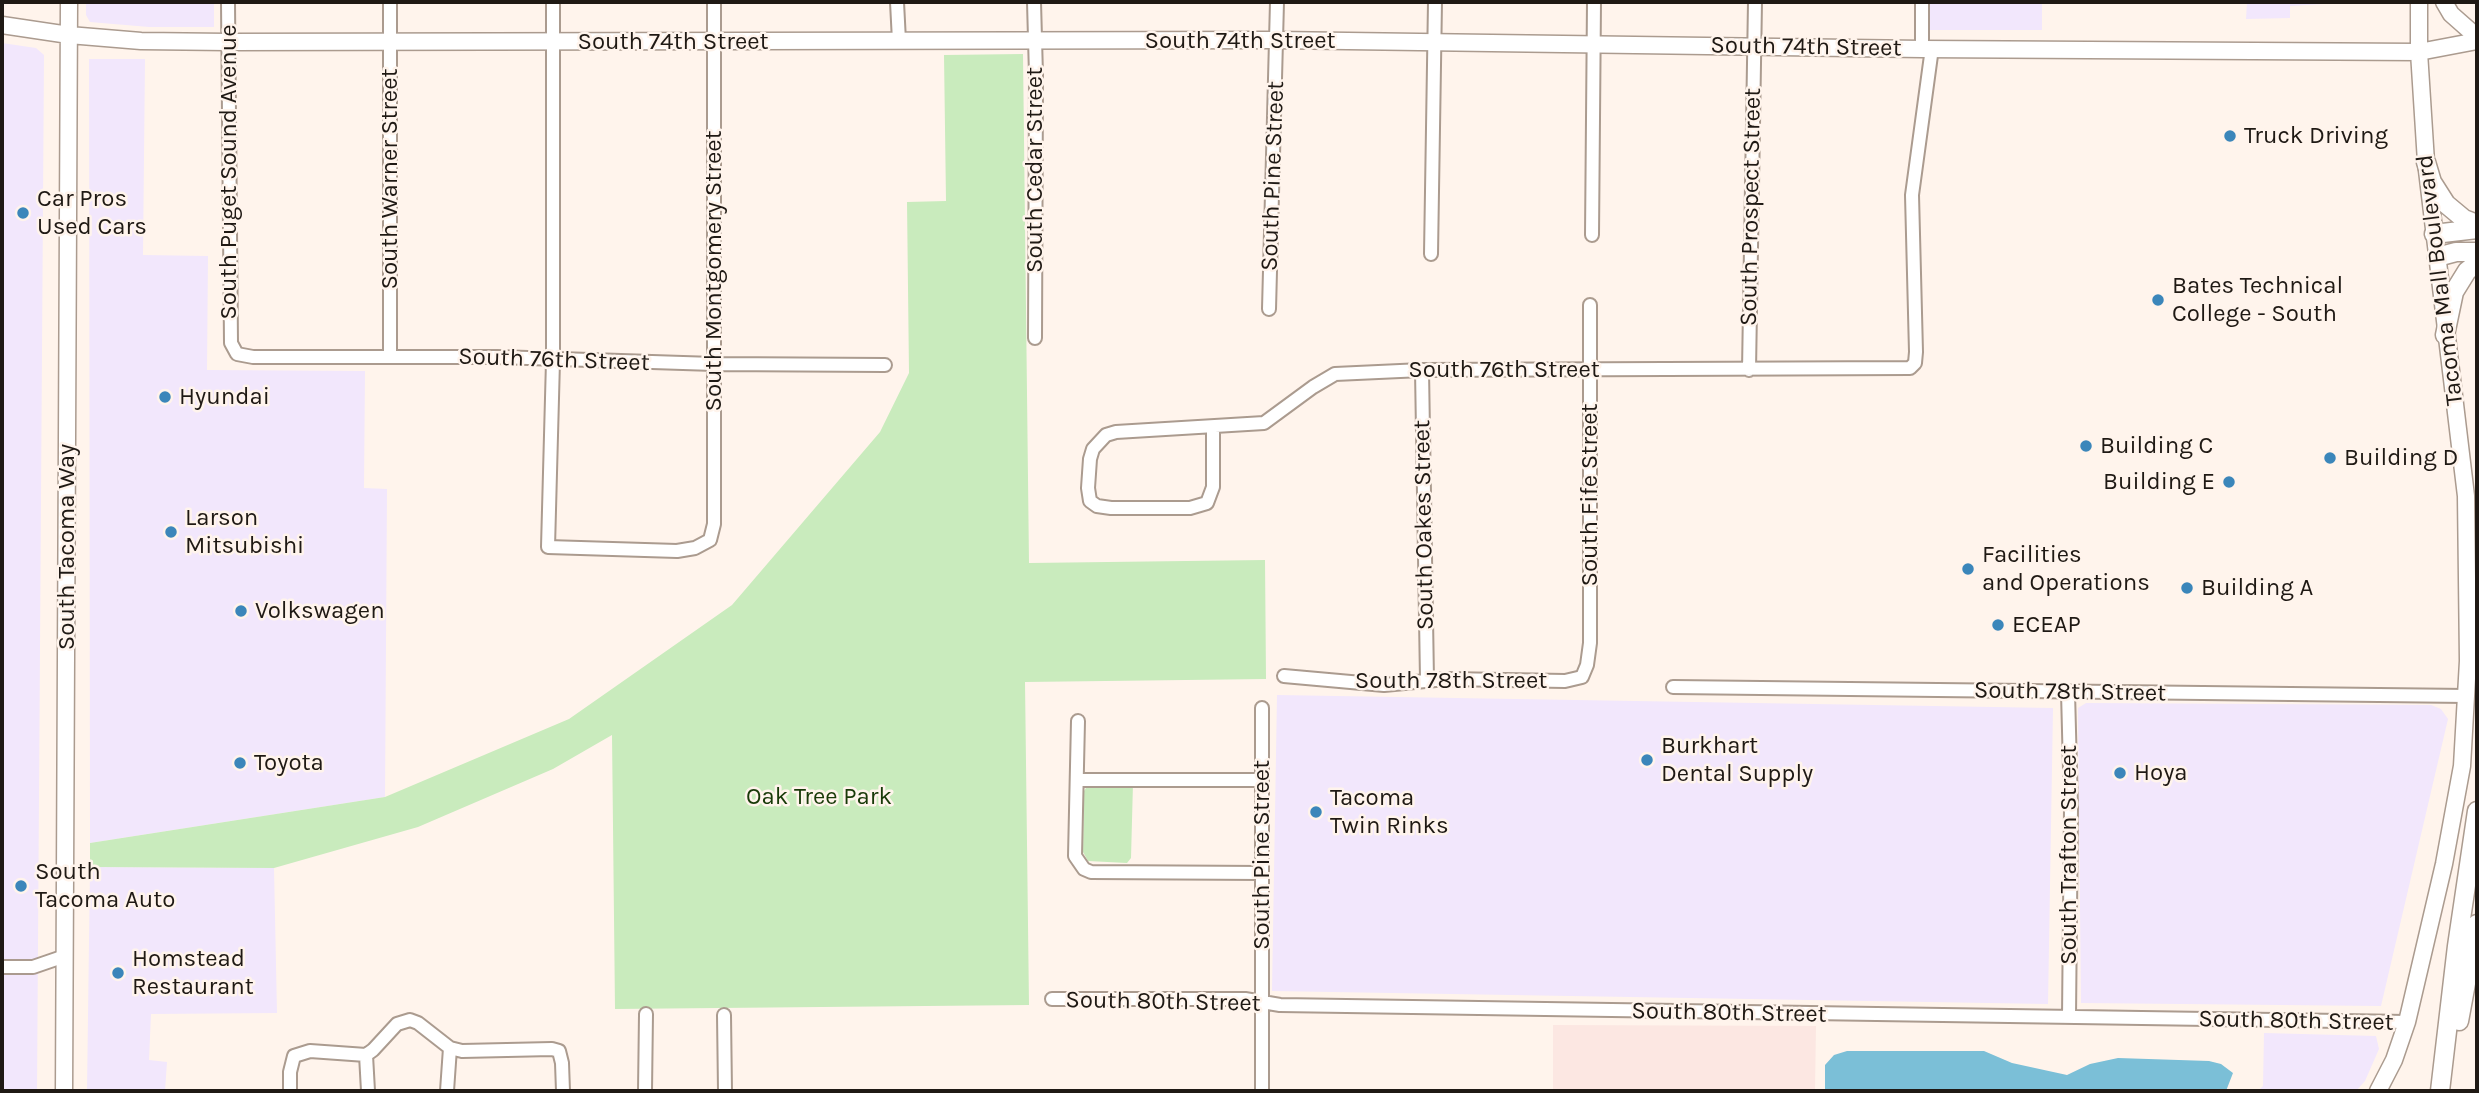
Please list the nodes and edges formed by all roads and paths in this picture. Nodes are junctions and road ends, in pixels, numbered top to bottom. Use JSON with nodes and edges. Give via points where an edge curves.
{"nodes":[{"id":1,"x":69,"y":2,"type":"edge"},
{"id":2,"x":228,"y":2,"type":"edge"},
{"id":3,"x":390,"y":2,"type":"edge"},
{"id":4,"x":553,"y":2,"type":"edge"},
{"id":5,"x":714,"y":2,"type":"edge"},
{"id":6,"x":897,"y":2,"type":"edge"},
{"id":7,"x":1034,"y":2,"type":"edge"},
{"id":8,"x":1277,"y":2,"type":"edge"},
{"id":9,"x":1436,"y":2,"type":"edge"},
{"id":10,"x":1594,"y":2,"type":"edge"},
{"id":11,"x":1755,"y":2,"type":"edge"},
{"id":12,"x":1922,"y":2,"type":"edge"},
{"id":13,"x":2418,"y":2,"type":"edge"},
{"id":14,"x":2444,"y":2,"type":"edge"},
{"id":15,"x":2,"y":25,"type":"edge"},
{"id":16,"x":69,"y":36,"type":"junction"},
{"id":17,"x":2477,"y":39,"type":"edge"},
{"id":18,"x":1035,"y":40,"type":"junction"},
{"id":19,"x":1276,"y":40,"type":"junction"},
{"id":20,"x":899,"y":41,"type":"junction"},
{"id":21,"x":228,"y":42,"type":"junction"},
{"id":22,"x":390,"y":42,"type":"junction"},
{"id":23,"x":553,"y":42,"type":"junction"},
{"id":24,"x":714,"y":42,"type":"junction"},
{"id":25,"x":1435,"y":43,"type":"junction"},
{"id":26,"x":1593,"y":45,"type":"junction"},
{"id":27,"x":1754,"y":46,"type":"junction"},
{"id":28,"x":1927,"y":48,"type":"junction"},
{"id":29,"x":2419,"y":52,"type":"junction"},
{"id":30,"x":2426,"y":162,"type":"junction"},
{"id":31,"x":2477,"y":226,"type":"edge"},
{"id":32,"x":2434,"y":234,"type":"junction"},
{"id":33,"x":1592,"y":236,"type":"dead end"},
{"id":34,"x":2477,"y":252,"type":"edge"},
{"id":35,"x":1431,"y":254,"type":"dead end"},
{"id":36,"x":2437,"y":257,"type":"junction"},
{"id":37,"x":2477,"y":263,"type":"edge"},
{"id":38,"x":1590,"y":304,"type":"dead end"},
{"id":39,"x":1269,"y":309,"type":"dead end"},
{"id":40,"x":2445,"y":335,"type":"junction"},
{"id":41,"x":1035,"y":338,"type":"dead end"},
{"id":42,"x":230,"y":343,"type":"joint"},
{"id":43,"x":390,"y":357,"type":"junction"},
{"id":44,"x":554,"y":361,"type":"junction"},
{"id":45,"x":714,"y":365,"type":"junction"},
{"id":46,"x":885,"y":365,"type":"dead end"},
{"id":47,"x":1590,"y":369,"type":"junction"},
{"id":48,"x":1422,"y":370,"type":"junction"},
{"id":49,"x":1749,"y":370,"type":"junction"},
{"id":50,"x":1213,"y":427,"type":"junction"},
{"id":51,"x":1590,"y":643,"type":"joint"},
{"id":52,"x":1284,"y":676,"type":"dead end"},
{"id":53,"x":1427,"y":680,"type":"junction"},
{"id":54,"x":1672,"y":687,"type":"dead end"},
{"id":55,"x":2068,"y":692,"type":"junction"},
{"id":56,"x":2467,"y":696,"type":"junction"},
{"id":57,"x":1262,"y":708,"type":"dead end"},
{"id":58,"x":1079,"y":721,"type":"dead end"},
{"id":59,"x":1262,"y":779,"type":"junction"},
{"id":60,"x":1078,"y":780,"type":"junction"},
{"id":61,"x":2477,"y":811,"type":"edge"},
{"id":62,"x":1262,"y":873,"type":"junction"},
{"id":63,"x":2477,"y":925,"type":"edge"},
{"id":64,"x":65,"y":956,"type":"junction"},
{"id":65,"x":2,"y":967,"type":"edge"},
{"id":66,"x":1052,"y":999,"type":"dead end"},
{"id":67,"x":1261,"y":1002,"type":"junction"},
{"id":68,"x":646,"y":1014,"type":"dead end"},
{"id":69,"x":724,"y":1016,"type":"dead end"},
{"id":70,"x":2069,"y":1017,"type":"junction"},
{"id":71,"x":2407,"y":1023,"type":"junction"},
{"id":72,"x":450,"y":1048,"type":"junction"},
{"id":73,"x":366,"y":1055,"type":"junction"},
{"id":74,"x":64,"y":1091,"type":"edge"},
{"id":75,"x":290,"y":1091,"type":"edge"},
{"id":76,"x":368,"y":1091,"type":"edge"},
{"id":77,"x":447,"y":1091,"type":"edge"},
{"id":78,"x":564,"y":1091,"type":"edge"},
{"id":79,"x":645,"y":1091,"type":"edge"},
{"id":80,"x":725,"y":1091,"type":"edge"},
{"id":81,"x":1262,"y":1091,"type":"edge"},
{"id":82,"x":2378,"y":1091,"type":"edge"},
{"id":83,"x":2440,"y":1091,"type":"edge"},
{"id":84,"x":2446,"y":1091,"type":"edge"}],
"edges":[{"from":1,"to":16,"type":"main road","name":"South Tacoma Way"},
{"from":2,"to":21,"type":"street","name":"South Puget Sound Avenue"},
{"from":3,"to":22,"type":"street","name":"South Warner Street"},
{"from":4,"to":23,"type":"street"},
{"from":5,"to":24,"type":"street","name":"South Montgomery Street"},
{"from":6,"to":20,"type":"street"},
{"from":7,"to":18,"type":"street","name":"South Cedar Street"},
{"from":8,"to":19,"type":"street","name":"South Pine Street"},
{"from":9,"to":25,"type":"street"},
{"from":10,"to":26,"type":"street"},
{"from":11,"to":27,"type":"street","name":"South Prospect Street"},
{"from":12,"to":28,"type":"street"},
{"from":13,"to":29,"type":"main road","name":"Tacoma Mall Boulevard"},
{"from":14,"to":17,"type":"main road"},
{"from":15,"to":16,"type":"main road","name":"South 74th Street"},
{"from":16,"to":21,"type":"main road","name":"South 74th Street"},
{"from":16,"to":64,"type":"main road","name":"South Tacoma Way"},
{"from":17,"to":29,"type":"main road","name":"South 74th Street"},
{"from":18,"to":19,"type":"main road","name":"South 74th Street"},
{"from":18,"to":20,"type":"main road","name":"South 74th Street"},
{"from":18,"to":41,"type":"street","name":"South Cedar Street"},
{"from":19,"to":25,"type":"main road","name":"South 74th Street"},
{"from":19,"to":39,"type":"street","name":"South Pine Street"},
{"from":20,"to":24,"type":"main road","name":"South 74th Street"},
{"from":21,"to":22,"type":"main road","name":"South 74th Street"},
{"from":21,"to":42,"type":"street","name":"South Puget Sound Avenue"},
{"from":22,"to":23,"type":"main road","name":"South 74th Street"},
{"from":22,"to":43,"type":"street","name":"South Warner Street"},
{"from":23,"to":24,"type":"main road","name":"South 74th Street"},
{"from":23,"to":44,"type":"street"},
{"from":24,"to":45,"type":"street","name":"South Montgomery Street"},
{"from":25,"to":26,"type":"main road","name":"South 74th Street"},
{"from":25,"to":35,"type":"street"},
{"from":26,"to":27,"type":"main road","name":"South 74th Street"},
{"from":26,"to":33,"type":"street"},
{"from":27,"to":28,"type":"main road","name":"South 74th Street"},
{"from":27,"to":49,"type":"street","name":"South Prospect Street"},
{"from":28,"to":29,"type":"main road","name":"South 74th Street"},
{"from":28,"to":49,"type":"street","name":"South 76th Street","via":[[1912,195],[1915,363],[1904,370]]},
{"from":29,"to":30,"type":"main road","name":"Tacoma Mall Boulevard"},
{"from":30,"to":31,"type":"highway","via":[[2446,204]]},
{"from":30,"to":32,"type":"main road","name":"Tacoma Mall Boulevard"},
{"from":31,"to":32,"type":"highway"},
{"from":32,"to":36,"type":"main road","name":"Tacoma Mall Boulevard"},
{"from":34,"to":36,"type":"highway"},
{"from":36,"to":40,"type":"main road","name":"Tacoma Mall Boulevard"},
{"from":37,"to":40,"type":"highway","via":[[2454,292]]},
{"from":38,"to":47,"type":"street","name":"South Fife Street"},
{"from":40,"to":56,"type":"main road","name":"Tacoma Mall Boulevard","via":[[2466,496]]},
{"from":42,"to":43,"type":"street","name":"South 76th Street","via":[[237,354],[253,358]]},
{"from":43,"to":44,"type":"street","name":"South 76th Street"},
{"from":44,"to":45,"type":"street","name":"South 76th Street"},
{"from":44,"to":45,"type":"street","name":"South Montgomery Street","via":[[548,547],[677,551],[710,540],[714,524]]},
{"from":45,"to":46,"type":"street","name":"South 76th Street"},
{"from":47,"to":48,"type":"street","name":"South 76th Street"},
{"from":47,"to":49,"type":"street","name":"South 76th Street"},
{"from":47,"to":51,"type":"street","name":"South Fife Street"},
{"from":48,"to":50,"type":"street","name":"South 76th Street","via":[[1335,374],[1265,423]]},
{"from":48,"to":53,"type":"street","name":"South Oakes Street"},
{"from":50,"to":50,"type":"street","name":"South 76th Street","via":[[1106,435],[1090,459],[1089,497],[1093,504],[1190,509],[1207,503],[1213,487]]},
{"from":51,"to":53,"type":"street","name":"South 78th Street","via":[[1586,671],[1577,680]]},
{"from":52,"to":53,"type":"street","name":"South 78th Street","via":[[1384,685]]},
{"from":54,"to":55,"type":"street","name":"South 78th Street"},
{"from":55,"to":56,"type":"street","name":"South 78th Street"},
{"from":55,"to":70,"type":"street","name":"South Trafton Street"},
{"from":56,"to":71,"type":"main road","name":"Tacoma Mall Boulevard","via":[[2455,808]]},
{"from":57,"to":59,"type":"street","name":"South Pine Street"},
{"from":58,"to":60,"type":"street"},
{"from":59,"to":60,"type":"street"},
{"from":59,"to":62,"type":"street","name":"South Pine Street"},
{"from":60,"to":62,"type":"street","via":[[1075,856],[1079,865],[1091,872]]},
{"from":61,"to":83,"type":"highway"},
{"from":62,"to":67,"type":"street","name":"South Pine Street"},
{"from":63,"to":84,"type":"highway"},
{"from":64,"to":65,"type":"street","via":[[33,967]]},
{"from":64,"to":74,"type":"main road","name":"South Tacoma Way"},
{"from":66,"to":67,"type":"street","name":"South 80th Street"},
{"from":67,"to":70,"type":"street","name":"South 80th Street"},
{"from":67,"to":81,"type":"street","name":"South Pine Street"},
{"from":68,"to":79,"type":"street"},
{"from":69,"to":80,"type":"street"},
{"from":70,"to":71,"type":"street","name":"South 80th Street"},
{"from":71,"to":82,"type":"main road","name":"Tacoma Mall Boulevard"},
{"from":72,"to":73,"type":"street","via":[[410,1020],[397,1024]]},
{"from":72,"to":77,"type":"street"},
{"from":72,"to":78,"type":"street","via":[[559,1051]]},
{"from":73,"to":75,"type":"street","via":[[310,1051],[294,1056]]},
{"from":73,"to":76,"type":"street"}]}
